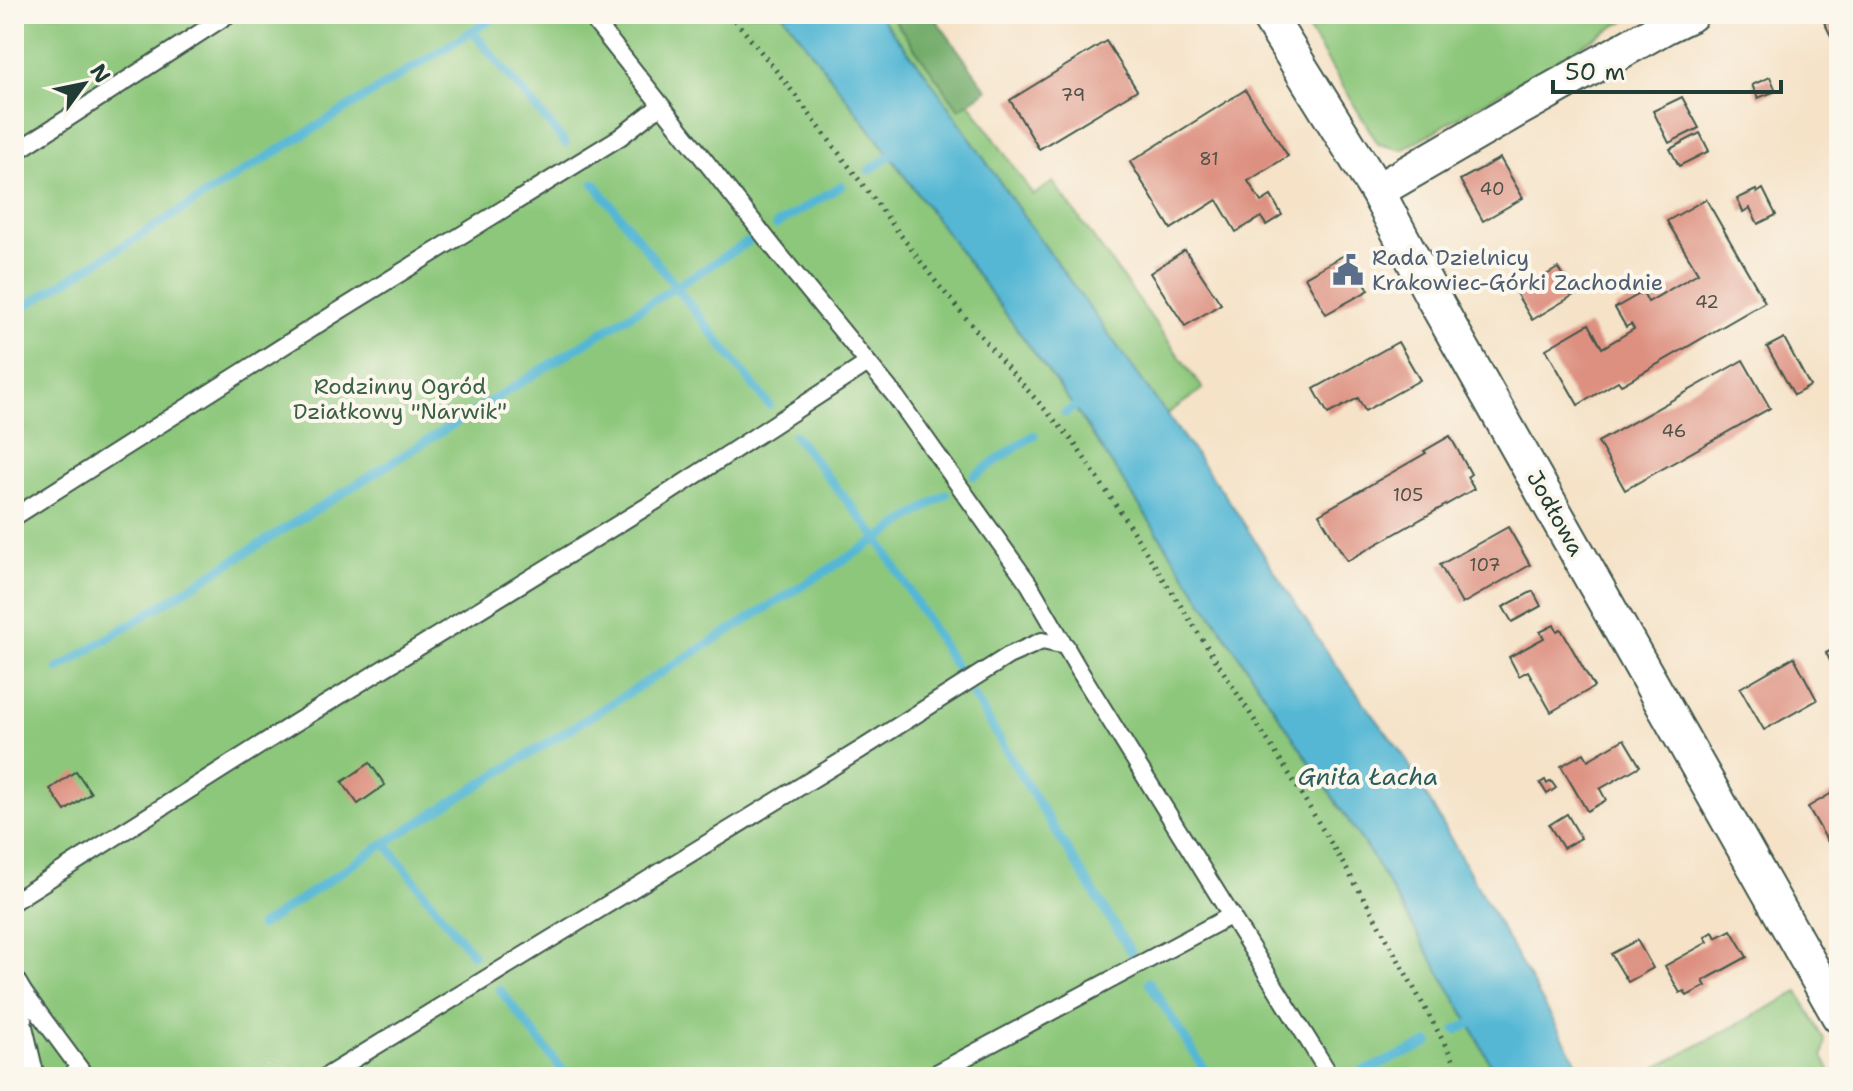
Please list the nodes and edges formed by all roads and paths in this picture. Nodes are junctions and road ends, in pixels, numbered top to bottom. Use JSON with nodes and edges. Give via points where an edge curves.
{"nodes":[{"id":1,"x":229,"y":14,"type":"edge"},
{"id":2,"x":589,"y":14,"type":"edge"},
{"id":3,"x":730,"y":14,"type":"edge"},
{"id":4,"x":1267,"y":14,"type":"edge"},
{"id":5,"x":1691,"y":14,"type":"edge"},
{"id":6,"x":660,"y":106,"type":"junction"},
{"id":7,"x":14,"y":153,"type":"edge"},
{"id":8,"x":1377,"y":191,"type":"junction"},
{"id":9,"x":868,"y":363,"type":"junction"},
{"id":10,"x":14,"y":517,"type":"edge"},
{"id":11,"x":1066,"y":646,"type":"junction"},
{"id":12,"x":14,"y":901,"type":"edge"},
{"id":13,"x":1232,"y":915,"type":"junction"},
{"id":14,"x":14,"y":976,"type":"edge"},
{"id":15,"x":24,"y":993,"type":"junction"},
{"id":16,"x":1839,"y":1016,"type":"edge"},
{"id":17,"x":14,"y":1066,"type":"edge"},
{"id":18,"x":23,"y":1077,"type":"edge"},
{"id":19,"x":36,"y":1077,"type":"edge"},
{"id":20,"x":86,"y":1077,"type":"edge"},
{"id":21,"x":325,"y":1077,"type":"edge"},
{"id":22,"x":929,"y":1077,"type":"edge"},
{"id":23,"x":1331,"y":1077,"type":"edge"},
{"id":24,"x":1463,"y":1077,"type":"edge"}],
"edges":[{"from":1,"to":7,"type":"lane"},
{"from":2,"to":6,"type":"lane"},
{"from":3,"to":24,"type":"path","via":[[936,282],[1072,440],[1293,780]]},
{"from":4,"to":8,"type":"street","name":"Jodłowa"},
{"from":5,"to":8,"type":"street"},
{"from":6,"to":9,"type":"lane"},
{"from":6,"to":10,"type":"lane","via":[[620,137]]},
{"from":8,"to":16,"type":"street","name":"Jodłowa"},
{"from":9,"to":11,"type":"lane","via":[[1029,584]]},
{"from":9,"to":12,"type":"lane"},
{"from":11,"to":13,"type":"lane"},
{"from":11,"to":21,"type":"lane","via":[[1042,641],[1008,656]]},
{"from":13,"to":22,"type":"lane"},
{"from":13,"to":23,"type":"lane"},
{"from":14,"to":15,"type":"lane"},
{"from":15,"to":19,"type":"lane","via":[[23,1022]]},
{"from":15,"to":20,"type":"lane"},
{"from":17,"to":18,"type":"lane"}]}
